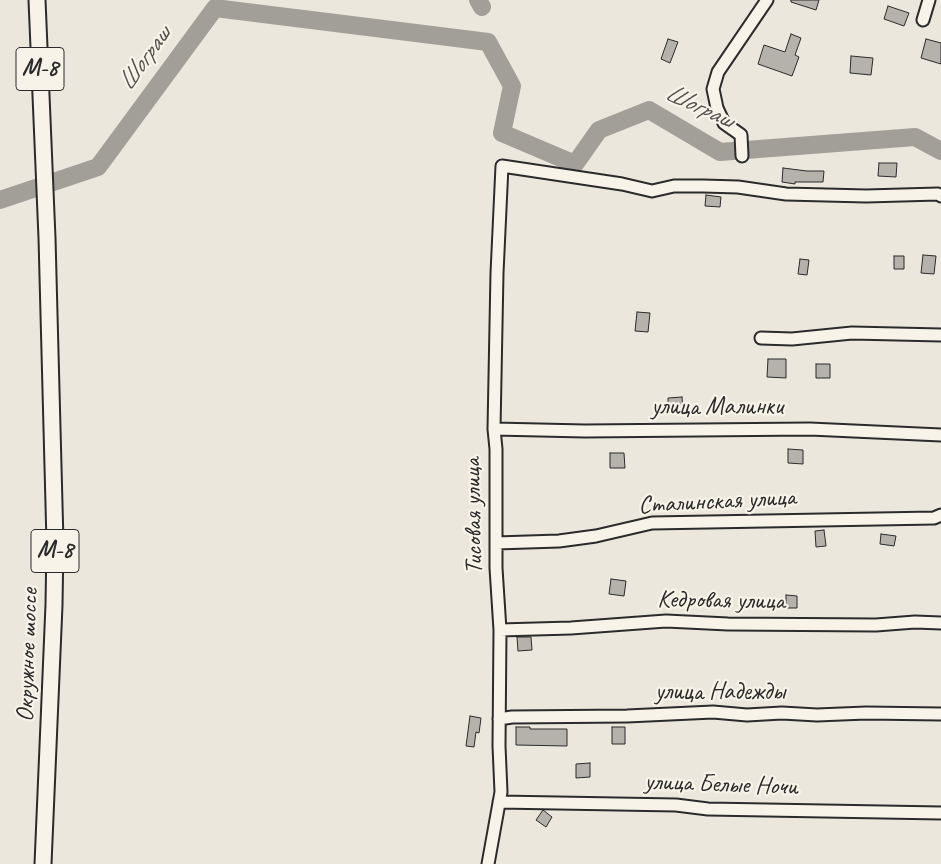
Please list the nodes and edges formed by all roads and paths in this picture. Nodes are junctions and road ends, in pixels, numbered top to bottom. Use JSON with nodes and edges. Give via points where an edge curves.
{"nodes":[{"id":1,"x":37,"y":0,"type":"edge"},
{"id":2,"x":767,"y":0,"type":"edge"},
{"id":3,"x":929,"y":0,"type":"edge"},
{"id":4,"x":924,"y":20,"type":"dead end"},
{"id":5,"x":742,"y":156,"type":"dead end"},
{"id":6,"x":941,"y":196,"type":"edge"},
{"id":7,"x":941,"y":335,"type":"edge"},
{"id":8,"x":761,"y":338,"type":"dead end"},
{"id":9,"x":494,"y":429,"type":"junction"},
{"id":10,"x":941,"y":435,"type":"edge"},
{"id":11,"x":941,"y":515,"type":"edge"},
{"id":12,"x":496,"y":543,"type":"junction"},
{"id":13,"x":941,"y":623,"type":"edge"},
{"id":14,"x":500,"y":630,"type":"junction"},
{"id":15,"x":941,"y":714,"type":"edge"},
{"id":16,"x":498,"y":719,"type":"junction"},
{"id":17,"x":499,"y":802,"type":"junction"},
{"id":18,"x":941,"y":812,"type":"edge"},
{"id":19,"x":43,"y":864,"type":"edge"},
{"id":20,"x":488,"y":864,"type":"edge"}],
"edges":[{"from":1,"to":19,"type":"main road","name":"Окружное шоссе","number":"М-8","via":[[55,551]]},
{"from":2,"to":5,"type":"street","via":[[718,72],[713,89],[716,108],[724,123],[741,135]]},
{"from":3,"to":4,"type":"street"},
{"from":6,"to":9,"type":"street","name":"Тисовая улица","via":[[786,194],[738,186],[674,186],[652,190],[502,166],[496,273]]},
{"from":7,"to":8,"type":"street","via":[[852,333],[792,339]]},
{"from":9,"to":10,"type":"street","name":"улица Малинки","via":[[810,429]]},
{"from":9,"to":12,"type":"street","name":"Тисовая улица"},
{"from":11,"to":12,"type":"street","name":"Сталинская улица","via":[[934,518],[652,523],[559,541]]},
{"from":12,"to":14,"type":"street","name":"Тисовая улица"},
{"from":13,"to":14,"type":"street","name":"Кедровая улица","via":[[728,624],[666,621]]},
{"from":14,"to":16,"type":"street","name":"Тисовая улица"},
{"from":15,"to":16,"type":"street","name":"улица Надежды","via":[[747,715],[713,712]]},
{"from":16,"to":17,"type":"street","name":"Тисовая улица"},
{"from":17,"to":18,"type":"street","name":"улица Белые Ночи"},
{"from":17,"to":20,"type":"street","name":"Тисовая улица"}]}
